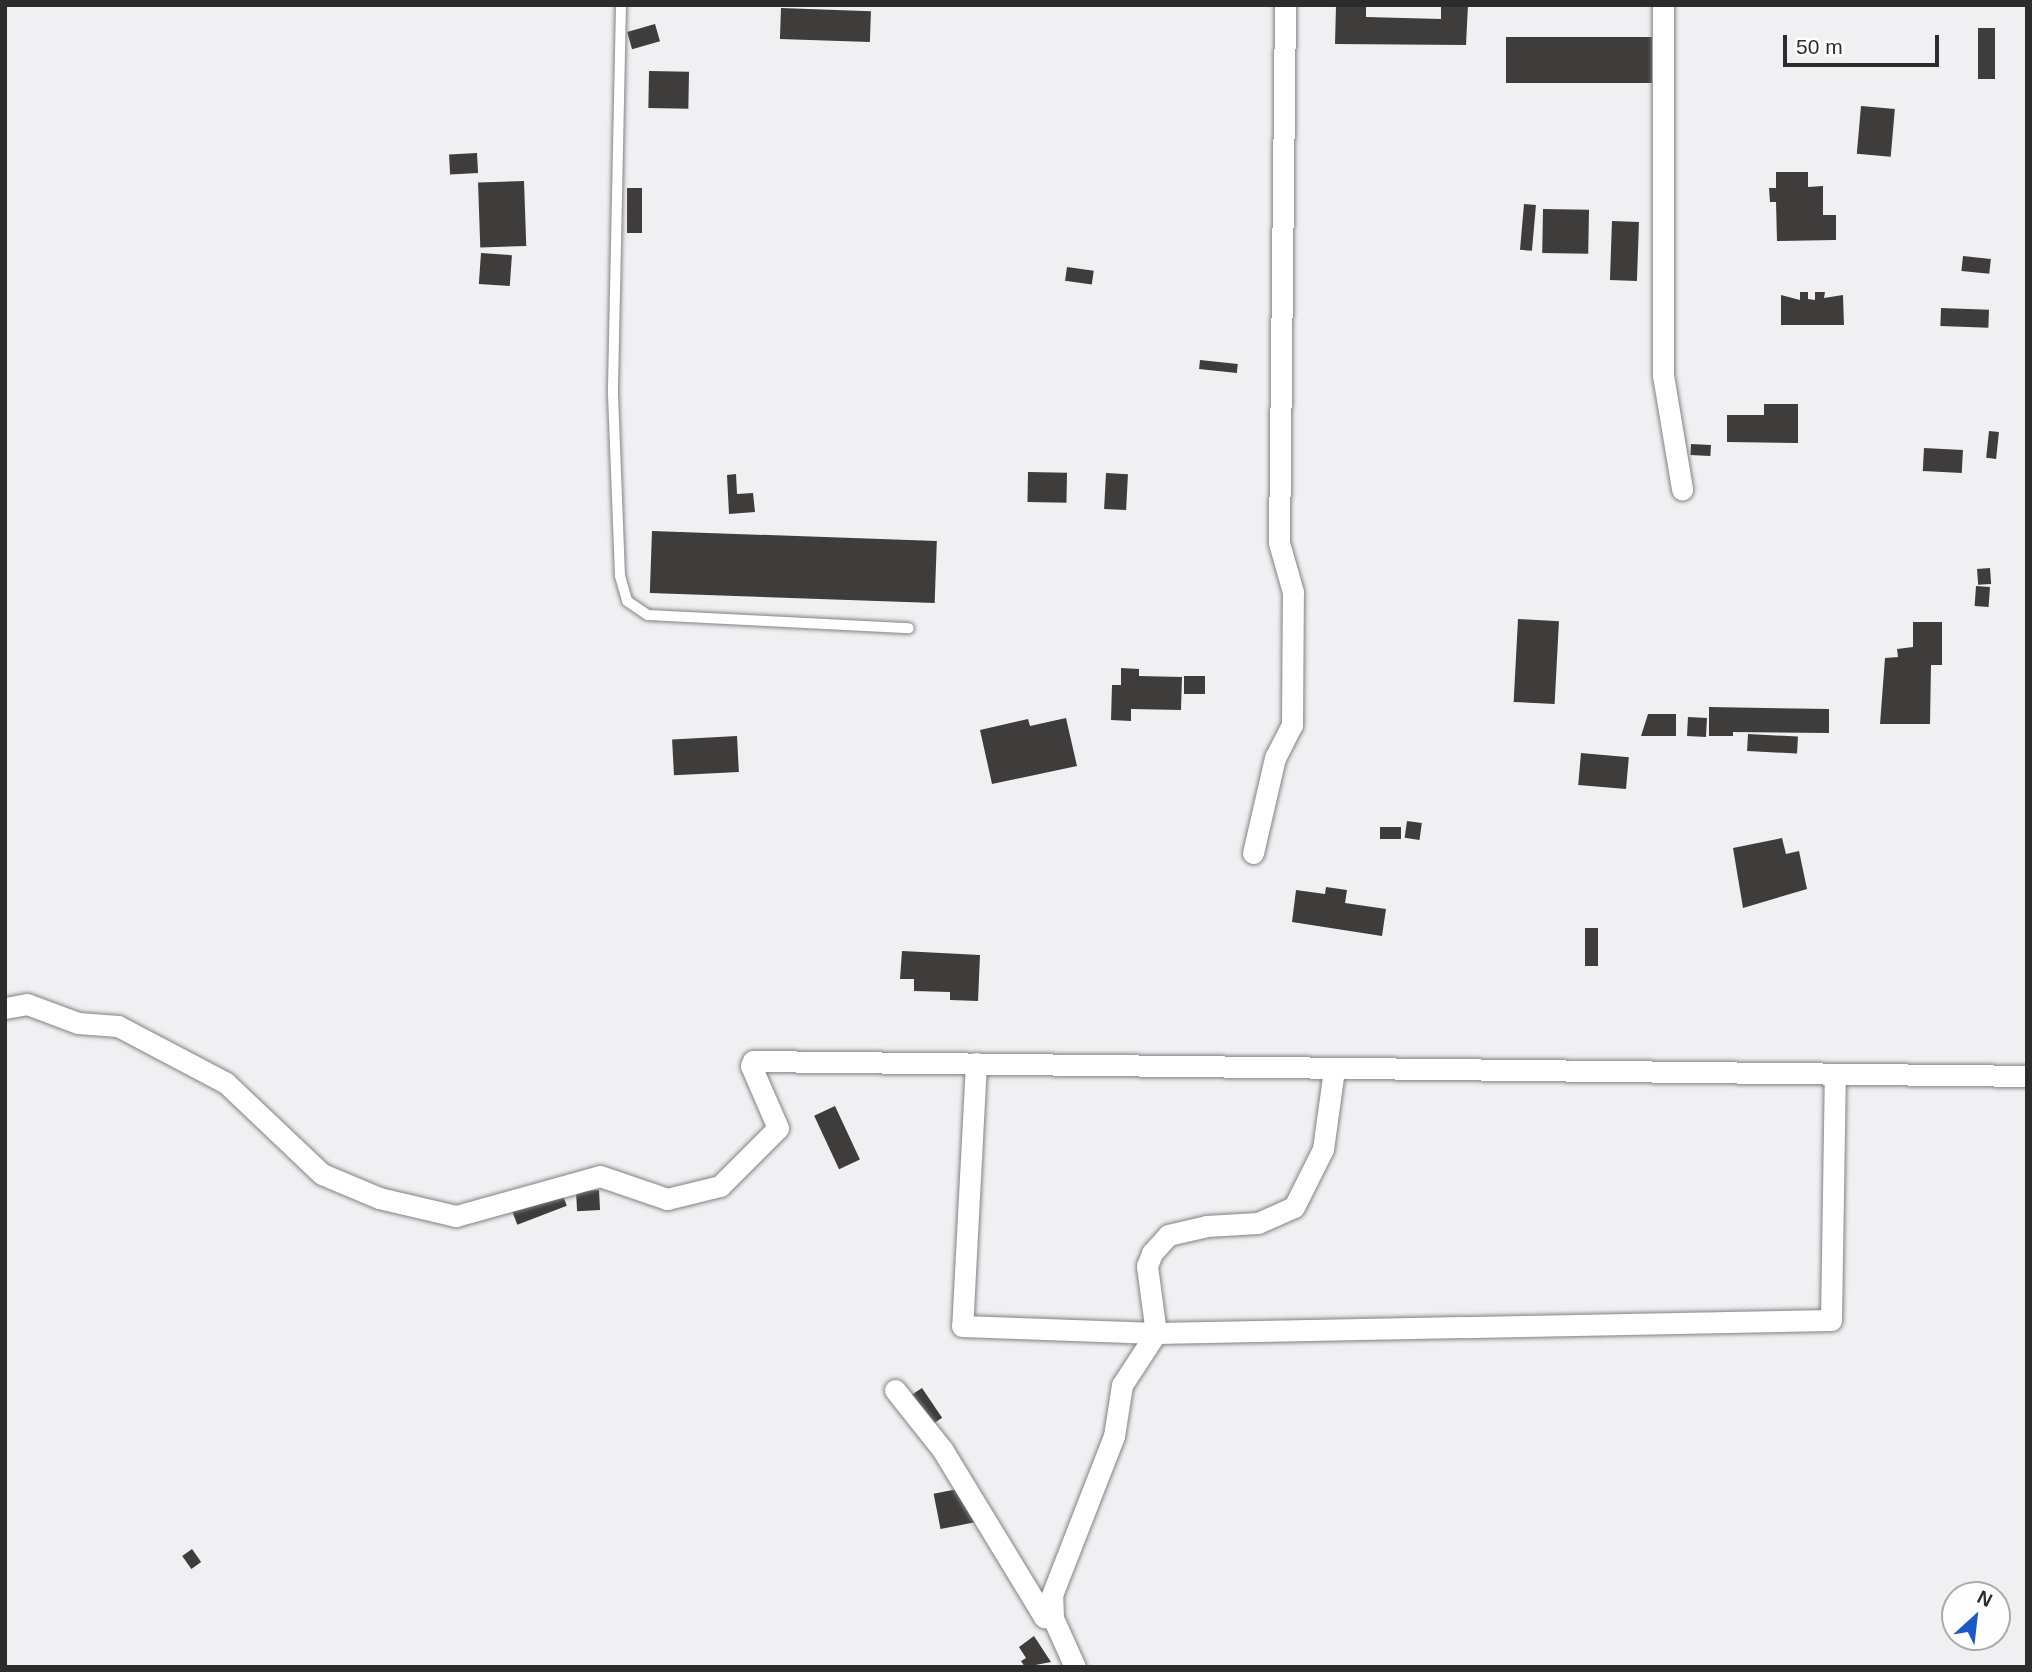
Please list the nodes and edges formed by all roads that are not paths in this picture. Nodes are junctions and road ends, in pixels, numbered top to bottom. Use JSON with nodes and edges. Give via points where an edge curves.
{"nodes":[{"id":1,"x":621,"y":5,"type":"edge"},
{"id":2,"x":1285,"y":5,"type":"edge"},
{"id":3,"x":1663,"y":5,"type":"edge"},
{"id":4,"x":1682,"y":489,"type":"dead end"},
{"id":5,"x":909,"y":628,"type":"dead end"},
{"id":6,"x":1253,"y":853,"type":"dead end"},
{"id":7,"x":5,"y":1008,"type":"edge"},
{"id":8,"x":976,"y":1063,"type":"junction"},
{"id":9,"x":1334,"y":1070,"type":"junction"},
{"id":10,"x":1835,"y":1076,"type":"junction"},
{"id":11,"x":2027,"y":1076,"type":"edge"},
{"id":12,"x":1156,"y":1333,"type":"junction"},
{"id":13,"x":895,"y":1390,"type":"dead end"},
{"id":14,"x":1053,"y":1618,"type":"junction"},
{"id":15,"x":1075,"y":1667,"type":"edge"}],
"edges":[{"from":1,"to":5,"type":"lane","via":[[613,394],[620,576],[627,601],[648,615]]},
{"from":2,"to":6,"type":"street","via":[[1279,543],[1293,592],[1292,725],[1275,758]]},
{"from":3,"to":4,"type":"street","via":[[1663,375]]},
{"from":7,"to":8,"type":"street","via":[[27,1004],[78,1023],[118,1026],[226,1083],[322,1174],[379,1198],[456,1216],[600,1177],[667,1199],[720,1186],[779,1128],[751,1066],[753,1061]]},
{"from":8,"to":9,"type":"street"},
{"from":8,"to":12,"type":"street","via":[[962,1326]]},
{"from":9,"to":10,"type":"street","via":[[1435,1066]]},
{"from":9,"to":12,"type":"street","via":[[1323,1149],[1294,1207],[1258,1223],[1206,1226],[1157,1242],[1147,1266]]},
{"from":10,"to":11,"type":"street"},
{"from":10,"to":12,"type":"street","via":[[1830,1320]]},
{"from":12,"to":14,"type":"street","via":[[1122,1385],[1114,1436],[1052,1595]]},
{"from":13,"to":14,"type":"street","via":[[942,1449],[1044,1617]]},
{"from":14,"to":15,"type":"street"}]}
